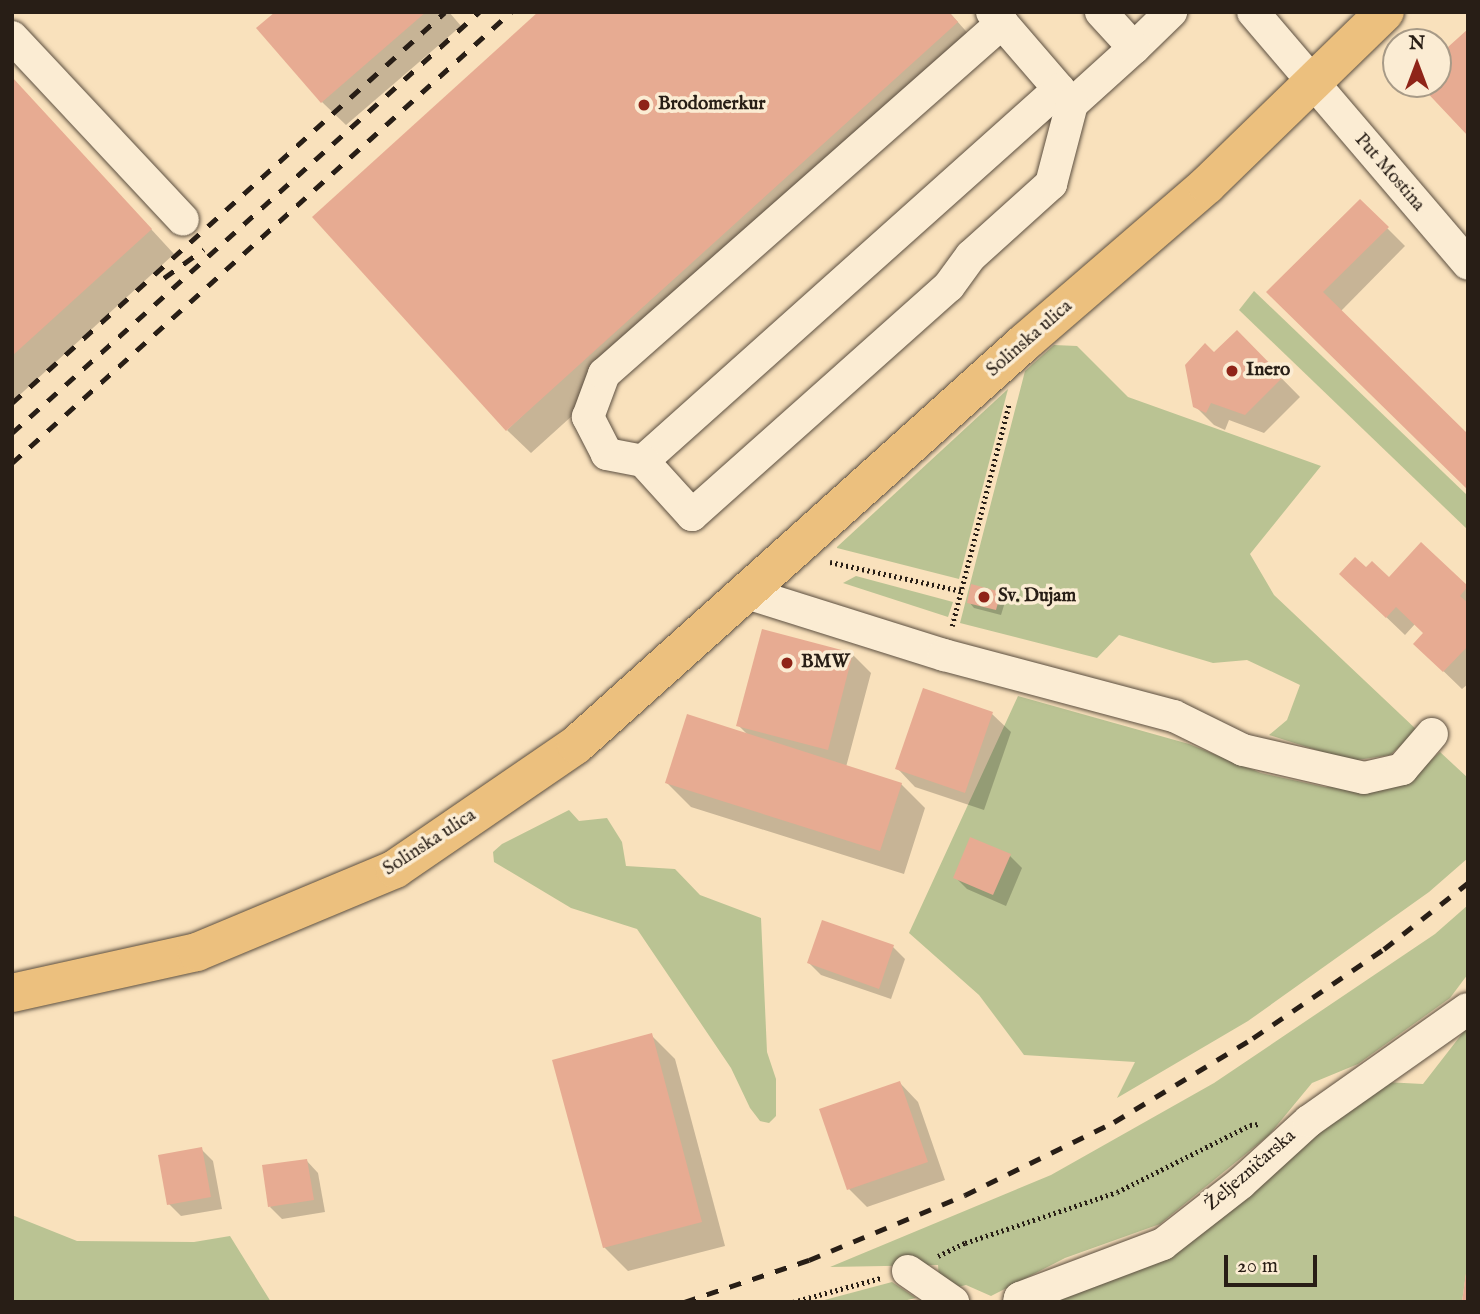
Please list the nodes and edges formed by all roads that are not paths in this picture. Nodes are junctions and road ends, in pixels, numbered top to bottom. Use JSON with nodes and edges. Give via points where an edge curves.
{"nodes":[{"id":1,"x":1101,"y":12,"type":"edge"},
{"id":2,"x":1171,"y":12,"type":"edge"},
{"id":3,"x":1253,"y":12,"type":"edge"},
{"id":4,"x":1385,"y":12,"type":"edge"},
{"id":5,"x":997,"y":18,"type":"edge"},
{"id":6,"x":12,"y":37,"type":"edge"},
{"id":7,"x":1134,"y":48,"type":"junction"},
{"id":8,"x":1311,"y":82,"type":"junction"},
{"id":9,"x":1066,"y":97,"type":"junction"},
{"id":10,"x":183,"y":220,"type":"dead end"},
{"id":11,"x":1468,"y":264,"type":"edge"},
{"id":12,"x":643,"y":461,"type":"junction"},
{"id":13,"x":747,"y":593,"type":"junction"},
{"id":14,"x":1432,"y":734,"type":"dead end"},
{"id":15,"x":12,"y":993,"type":"edge"},
{"id":16,"x":1468,"y":1009,"type":"edge"},
{"id":17,"x":908,"y":1271,"type":"road end"},
{"id":18,"x":953,"y":1302,"type":"edge"},
{"id":19,"x":1019,"y":1302,"type":"edge"}],
"edges":[{"from":1,"to":7,"type":"street"},
{"from":2,"to":7,"type":"street"},
{"from":3,"to":8,"type":"street"},
{"from":4,"to":8,"type":"main road","name":"Solinska ulica"},
{"from":5,"to":9,"type":"street"},
{"from":5,"to":12,"type":"street","via":[[604,374],[588,417],[607,454]]},
{"from":6,"to":10,"type":"street"},
{"from":7,"to":9,"type":"street"},
{"from":8,"to":11,"type":"street","name":"Put Mostina"},
{"from":8,"to":13,"type":"main road","name":"Solinska ulica","via":[[1207,185]]},
{"from":9,"to":12,"type":"street"},
{"from":9,"to":12,"type":"street","via":[[1051,184],[971,256],[949,286],[692,515]]},
{"from":13,"to":14,"type":"street","via":[[944,655],[1174,716],[1243,750],[1364,778],[1402,769]]},
{"from":13,"to":15,"type":"main road","name":"Solinska ulica","via":[[576,745],[395,869],[197,952]]},
{"from":16,"to":19,"type":"street","name":"Željezničarska","via":[[1309,1121],[1241,1183],[1163,1244]]},
{"from":17,"to":18,"type":"street"}]}
